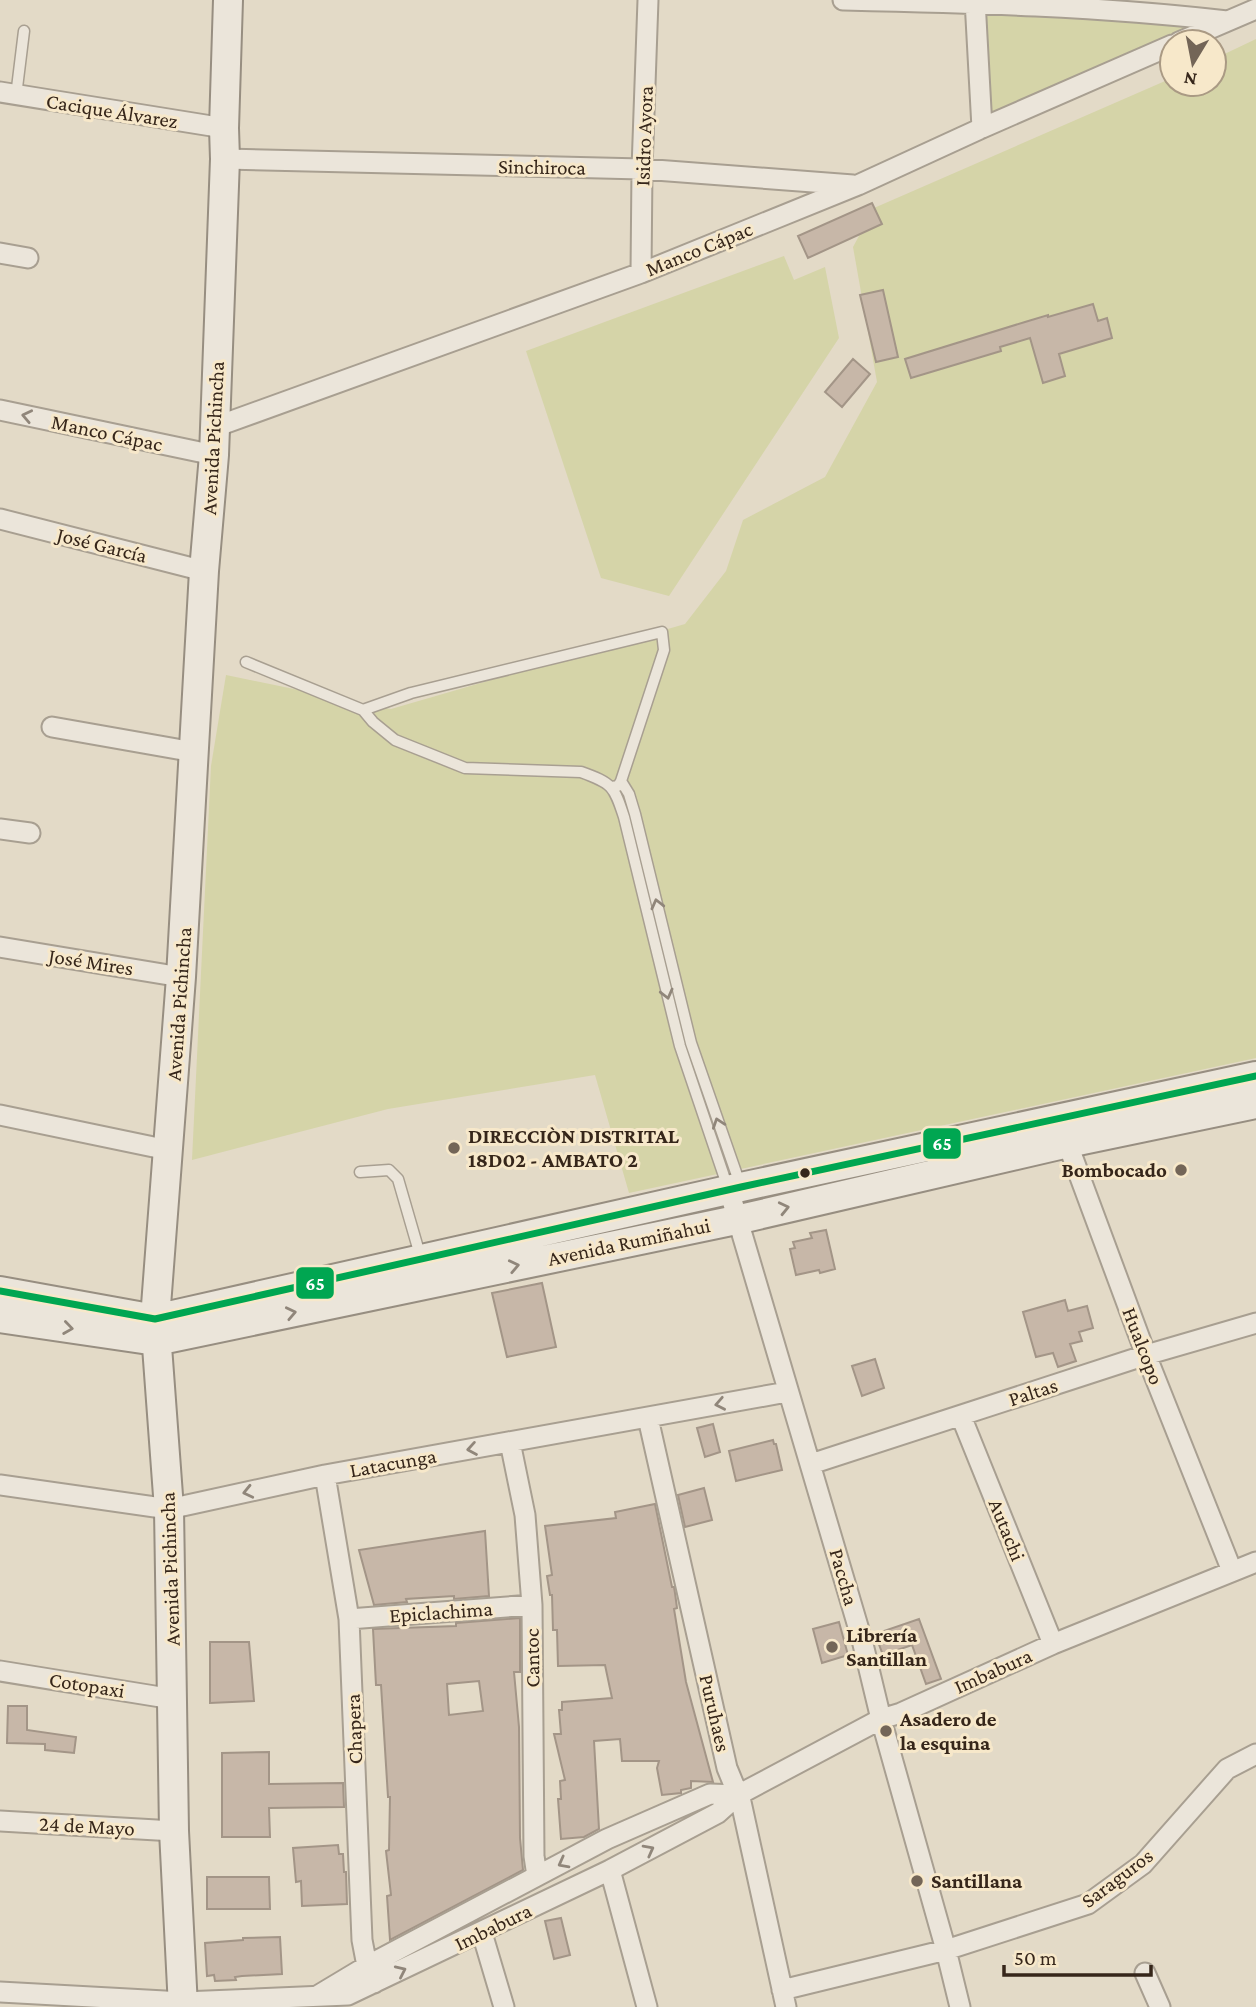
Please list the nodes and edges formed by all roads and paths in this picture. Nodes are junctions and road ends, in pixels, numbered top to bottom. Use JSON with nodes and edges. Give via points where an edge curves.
{"nodes":[{"id":1,"x":228,"y":0,"type":"edge"},
{"id":2,"x":649,"y":0,"type":"edge"},
{"id":3,"x":843,"y":0,"type":"edge"},
{"id":4,"x":975,"y":1,"type":"edge"},
{"id":5,"x":1256,"y":9,"type":"edge"},
{"id":6,"x":1227,"y":21,"type":"junction"},
{"id":7,"x":1211,"y":28,"type":"edge"},
{"id":8,"x":24,"y":31,"type":"dead end"},
{"id":9,"x":1158,"y":51,"type":"edge"},
{"id":10,"x":8,"y":94,"type":"edge"},
{"id":11,"x":224,"y":128,"type":"junction"},
{"id":12,"x":982,"y":128,"type":"junction"},
{"id":13,"x":225,"y":159,"type":"junction"},
{"id":14,"x":642,"y":169,"type":"junction"},
{"id":15,"x":858,"y":185,"type":"junction"},
{"id":16,"x":0,"y":253,"type":"edge"},
{"id":17,"x":28,"y":258,"type":"dead end"},
{"id":18,"x":641,"y":273,"type":"junction"},
{"id":19,"x":0,"y":410,"type":"edge"},
{"id":20,"x":215,"y":427,"type":"junction"},
{"id":21,"x":214,"y":455,"type":"junction"},
{"id":22,"x":0,"y":519,"type":"edge"},
{"id":23,"x":204,"y":571,"type":"junction"},
{"id":24,"x":246,"y":662,"type":"dead end"},
{"id":25,"x":363,"y":710,"type":"junction"},
{"id":26,"x":52,"y":727,"type":"dead end"},
{"id":27,"x":194,"y":752,"type":"junction"},
{"id":28,"x":617,"y":784,"type":"junction"},
{"id":29,"x":0,"y":829,"type":"edge"},
{"id":30,"x":30,"y":833,"type":"dead end"},
{"id":31,"x":0,"y":947,"type":"edge"},
{"id":32,"x":181,"y":977,"type":"junction"},
{"id":33,"x":1256,"y":1076,"type":"edge"},
{"id":34,"x":1256,"y":1104,"type":"edge"},
{"id":35,"x":0,"y":1115,"type":"edge"},
{"id":36,"x":1063,"y":1131,"type":"junction"},
{"id":37,"x":168,"y":1150,"type":"junction"},
{"id":38,"x":359,"y":1172,"type":"dead end"},
{"id":39,"x":735,"y":1189,"type":"junction"},
{"id":40,"x":736,"y":1220,"type":"junction"},
{"id":41,"x":421,"y":1259,"type":"junction"},
{"id":42,"x":0,"y":1291,"type":"edge"},
{"id":43,"x":0,"y":1318,"type":"edge"},
{"id":44,"x":1256,"y":1323,"type":"edge"},
{"id":45,"x":156,"y":1330,"type":"junction"},
{"id":46,"x":1146,"y":1355,"type":"junction"},
{"id":47,"x":787,"y":1392,"type":"junction"},
{"id":48,"x":961,"y":1416,"type":"junction"},
{"id":49,"x":648,"y":1418,"type":"junction"},
{"id":50,"x":510,"y":1442,"type":"junction"},
{"id":51,"x":811,"y":1464,"type":"junction"},
{"id":52,"x":325,"y":1475,"type":"junction"},
{"id":53,"x":0,"y":1485,"type":"edge"},
{"id":54,"x":169,"y":1509,"type":"junction"},
{"id":55,"x":1256,"y":1562,"type":"edge"},
{"id":56,"x":1232,"y":1571,"type":"junction"},
{"id":57,"x":532,"y":1605,"type":"junction"},
{"id":58,"x":349,"y":1619,"type":"junction"},
{"id":59,"x":1053,"y":1644,"type":"junction"},
{"id":60,"x":0,"y":1671,"type":"edge"},
{"id":61,"x":173,"y":1699,"type":"junction"},
{"id":62,"x":881,"y":1719,"type":"junction"},
{"id":63,"x":1256,"y":1754,"type":"edge"},
{"id":64,"x":738,"y":1795,"type":"junction"},
{"id":65,"x":0,"y":1821,"type":"edge"},
{"id":66,"x":174,"y":1831,"type":"junction"},
{"id":67,"x":610,"y":1870,"type":"junction"},
{"id":68,"x":537,"y":1876,"type":"junction"},
{"id":69,"x":482,"y":1933,"type":"junction"},
{"id":70,"x":946,"y":1950,"type":"junction"},
{"id":71,"x":1145,"y":1973,"type":"dead end"},
{"id":72,"x":371,"y":1975,"type":"junction"},
{"id":73,"x":0,"y":1992,"type":"edge"},
{"id":74,"x":784,"y":1998,"type":"edge"},
{"id":75,"x":183,"y":2005,"type":"edge"},
{"id":76,"x":503,"y":2007,"type":"edge"},
{"id":77,"x":647,"y":2007,"type":"edge"},
{"id":78,"x":960,"y":2007,"type":"edge"},
{"id":79,"x":1160,"y":2007,"type":"edge"}],
"edges":[{"from":1,"to":11,"type":"main road","name":"Avenida Pichincha"},
{"from":2,"to":14,"type":"street","name":"Isidro Ayora"},
{"from":3,"to":4,"type":"street"},
{"from":4,"to":6,"type":"street"},
{"from":4,"to":12,"type":"street"},
{"from":5,"to":6,"type":"street"},
{"from":6,"to":7,"type":"street"},
{"from":8,"to":10,"type":"lane"},
{"from":9,"to":12,"type":"street","name":"Manco Cápac"},
{"from":10,"to":11,"type":"street","name":"Cacique Álvarez"},
{"from":11,"to":13,"type":"main road","name":"Avenida Pichincha"},
{"from":12,"to":15,"type":"street","name":"Manco Cápac"},
{"from":13,"to":14,"type":"street","name":"Sinchiroca"},
{"from":13,"to":20,"type":"main road","name":"Avenida Pichincha"},
{"from":14,"to":15,"type":"street","name":"Sinchiroca"},
{"from":14,"to":18,"type":"street","name":"Isidro Ayora"},
{"from":15,"to":18,"type":"street","name":"Manco Cápac"},
{"from":16,"to":17,"type":"street"},
{"from":18,"to":20,"type":"street","name":"Manco Cápac"},
{"from":21,"to":19,"type":"street","name":"Manco Cápac","one_way":true},
{"from":20,"to":21,"type":"main road","name":"Avenida Pichincha"},
{"from":21,"to":23,"type":"main road","name":"Avenida Pichincha"},
{"from":22,"to":23,"type":"street","name":"José García"},
{"from":23,"to":27,"type":"main road","name":"Avenida Pichincha"},
{"from":24,"to":25,"type":"lane"},
{"from":25,"to":28,"type":"lane","via":[[395,740],[465,768],[581,772]]},
{"from":25,"to":28,"type":"lane","via":[[411,693],[662,632],[664,650]]},
{"from":26,"to":27,"type":"street"},
{"from":27,"to":32,"type":"main road","name":"Avenida Pichincha"},
{"from":28,"to":39,"type":"lane","via":[[680,1046]]},
{"from":29,"to":30,"type":"street"},
{"from":31,"to":32,"type":"street","name":"José Mires"},
{"from":32,"to":37,"type":"main road","name":"Avenida Pichincha"},
{"from":33,"to":36,"type":"main road","name":"Avenida Rumiñahui"},
{"from":34,"to":36,"type":"main road","name":"Avenida Rumiñahui"},
{"from":35,"to":37,"type":"street"},
{"from":36,"to":39,"type":"main road","name":"Avenida Rumiñahui"},
{"from":40,"to":36,"type":"main road","name":"Avenida Rumiñahui","one_way":true},
{"from":36,"to":46,"type":"street","name":"Hualcopo"},
{"from":37,"to":45,"type":"main road","name":"Avenida Pichincha"},
{"from":38,"to":41,"type":"lane","via":[[389,1170],[398,1179]]},
{"from":39,"to":40,"type":"street","name":"Paccha"},
{"from":39,"to":41,"type":"main road","name":"Avenida Rumiñahui"},
{"from":45,"to":40,"type":"main road","name":"Avenida Rumiñahui","one_way":true},
{"from":40,"to":47,"type":"street","name":"Paccha"},
{"from":41,"to":45,"type":"main road","name":"Avenida Rumiñahui"},
{"from":42,"to":45,"type":"main road","name":"Avenida Rumiñahui"},
{"from":43,"to":45,"type":"main road","name":"Avenida Rumiñahui","one_way":true},
{"from":44,"to":46,"type":"street","name":"Paltas"},
{"from":45,"to":54,"type":"main road","name":"Avenida Pichincha"},
{"from":46,"to":48,"type":"street","name":"Paltas"},
{"from":46,"to":56,"type":"street","name":"Hualcopo"},
{"from":47,"to":49,"type":"street","name":"Latacunga","one_way":true},
{"from":47,"to":51,"type":"street","name":"Paccha"},
{"from":48,"to":51,"type":"street","name":"Paltas"},
{"from":48,"to":59,"type":"street","name":"Autachi"},
{"from":49,"to":50,"type":"street","name":"Latacunga"},
{"from":49,"to":64,"type":"street","name":"Puruhaes","via":[[727,1768]]},
{"from":50,"to":52,"type":"street","name":"Latacunga","one_way":true},
{"from":50,"to":57,"type":"street","name":"Cantoc","via":[[525,1515]]},
{"from":51,"to":62,"type":"street","name":"Paccha"},
{"from":52,"to":54,"type":"street","name":"Latacunga","one_way":true},
{"from":52,"to":58,"type":"street","name":"Chapera"},
{"from":53,"to":54,"type":"street","name":"Latacunga"},
{"from":54,"to":61,"type":"main road","name":"Avenida Pichincha"},
{"from":55,"to":56,"type":"street","name":"Imbabura"},
{"from":56,"to":59,"type":"street","name":"Imbabura"},
{"from":57,"to":58,"type":"street","name":"Epiclachima"},
{"from":57,"to":68,"type":"street","name":"Cantoc"},
{"from":58,"to":72,"type":"street","name":"Chapera","via":[[362,1940]]},
{"from":59,"to":62,"type":"street","name":"Imbabura"},
{"from":60,"to":61,"type":"street","name":"Cotopaxi"},
{"from":61,"to":66,"type":"main road","name":"Avenida Pichincha"},
{"from":62,"to":64,"type":"street","name":"Imbabura"},
{"from":62,"to":70,"type":"street","name":"Paccha"},
{"from":63,"to":70,"type":"street","name":"Saraguros","via":[[1227,1769],[1143,1864],[1088,1904]]},
{"from":67,"to":64,"type":"street","name":"Imbabura","one_way":true,"via":[[718,1814]]},
{"from":64,"to":68,"type":"street","name":"Imbabura","one_way":true,"via":[[710,1794]]},
{"from":64,"to":74,"type":"street","name":"Puruhaes"},
{"from":65,"to":66,"type":"street","name":"24 de Mayo"},
{"from":66,"to":75,"type":"main road","name":"Avenida Pichincha"},
{"from":67,"to":69,"type":"street","name":"Imbabura"},
{"from":67,"to":77,"type":"street"},
{"from":68,"to":72,"type":"street","name":"Imbabura"},
{"from":72,"to":69,"type":"street","name":"Imbabura","one_way":true},
{"from":69,"to":76,"type":"street"},
{"from":70,"to":74,"type":"street","name":"Saraguros"},
{"from":70,"to":78,"type":"street","name":"Paccha"},
{"from":71,"to":79,"type":"street"},
{"from":72,"to":75,"type":"street","name":"Imbabura","via":[[348,1996]]},
{"from":73,"to":75,"type":"street","name":"Imbabura"}]}
